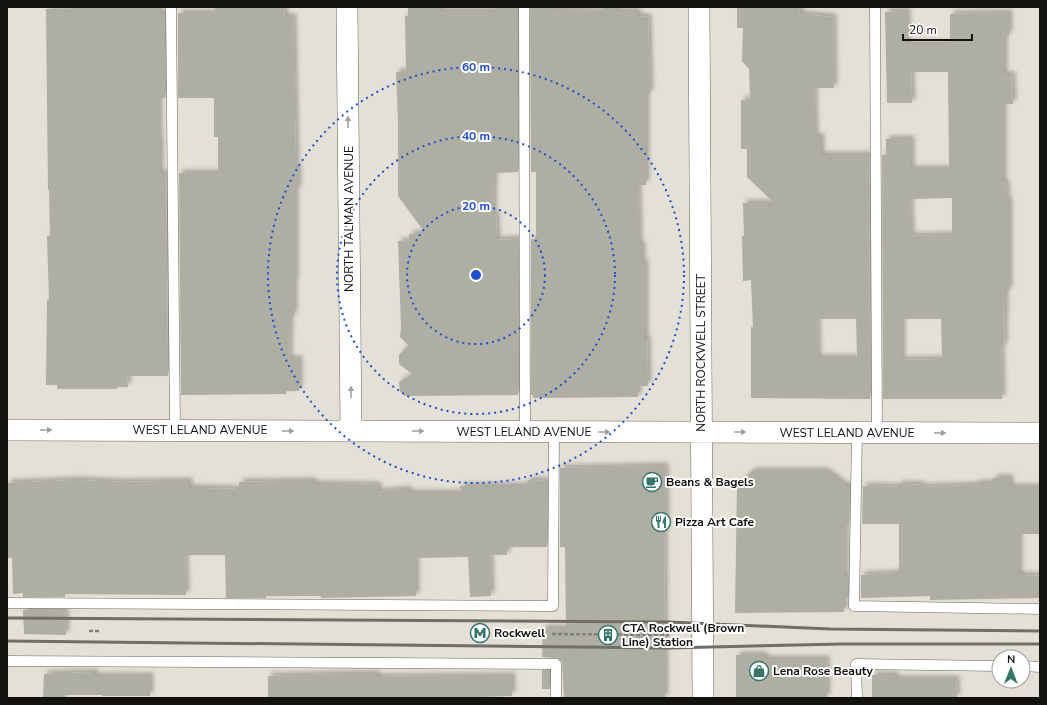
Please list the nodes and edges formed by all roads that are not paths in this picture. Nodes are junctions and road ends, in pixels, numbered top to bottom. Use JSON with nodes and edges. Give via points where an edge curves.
{"nodes":[{"id":1,"x":171,"y":7,"type":"edge"},
{"id":2,"x":347,"y":7,"type":"edge"},
{"id":3,"x":524,"y":7,"type":"edge"},
{"id":4,"x":699,"y":7,"type":"edge"},
{"id":5,"x":875,"y":7,"type":"edge"},
{"id":6,"x":7,"y":430,"type":"edge"},
{"id":7,"x":175,"y":430,"type":"junction"},
{"id":8,"x":351,"y":431,"type":"junction"},
{"id":9,"x":525,"y":432,"type":"junction"},
{"id":10,"x":554,"y":432,"type":"junction"},
{"id":11,"x":701,"y":432,"type":"junction"},
{"id":12,"x":867,"y":433,"type":"junction"},
{"id":13,"x":1040,"y":433,"type":"edge"},
{"id":14,"x":7,"y":603,"type":"edge"},
{"id":15,"x":1040,"y":608,"type":"edge"},
{"id":16,"x":7,"y":661,"type":"edge"},
{"id":17,"x":991,"y":666,"type":"edge"},
{"id":18,"x":556,"y":698,"type":"edge"},
{"id":19,"x":703,"y":698,"type":"edge"},
{"id":20,"x":857,"y":698,"type":"edge"}],
"edges":[{"from":1,"to":7,"type":"lane"},
{"from":8,"to":2,"type":"street","name":"NORTH TALMAN AVENUE","one_way":true},
{"from":3,"to":9,"type":"lane"},
{"from":4,"to":11,"type":"street","name":"NORTH ROCKWELL STREET"},
{"from":5,"to":12,"type":"lane"},
{"from":6,"to":7,"type":"street","name":"WEST LELAND AVENUE","one_way":true},
{"from":7,"to":8,"type":"street","name":"WEST LELAND AVENUE","one_way":true},
{"from":8,"to":9,"type":"street","name":"WEST LELAND AVENUE","one_way":true},
{"from":9,"to":10,"type":"street","name":"WEST LELAND AVENUE"},
{"from":10,"to":11,"type":"street","name":"WEST LELAND AVENUE","one_way":true},
{"from":10,"to":14,"type":"lane","via":[[553,606]]},
{"from":11,"to":12,"type":"street","name":"WEST LELAND AVENUE","one_way":true},
{"from":11,"to":19,"type":"street","name":"NORTH ROCKWELL STREET"},
{"from":12,"to":13,"type":"street","name":"WEST LELAND AVENUE","one_way":true},
{"from":12,"to":15,"type":"lane","via":[[854,606]]},
{"from":16,"to":18,"type":"lane","via":[[556,664]]},
{"from":17,"to":20,"type":"lane","via":[[856,664]]}]}
